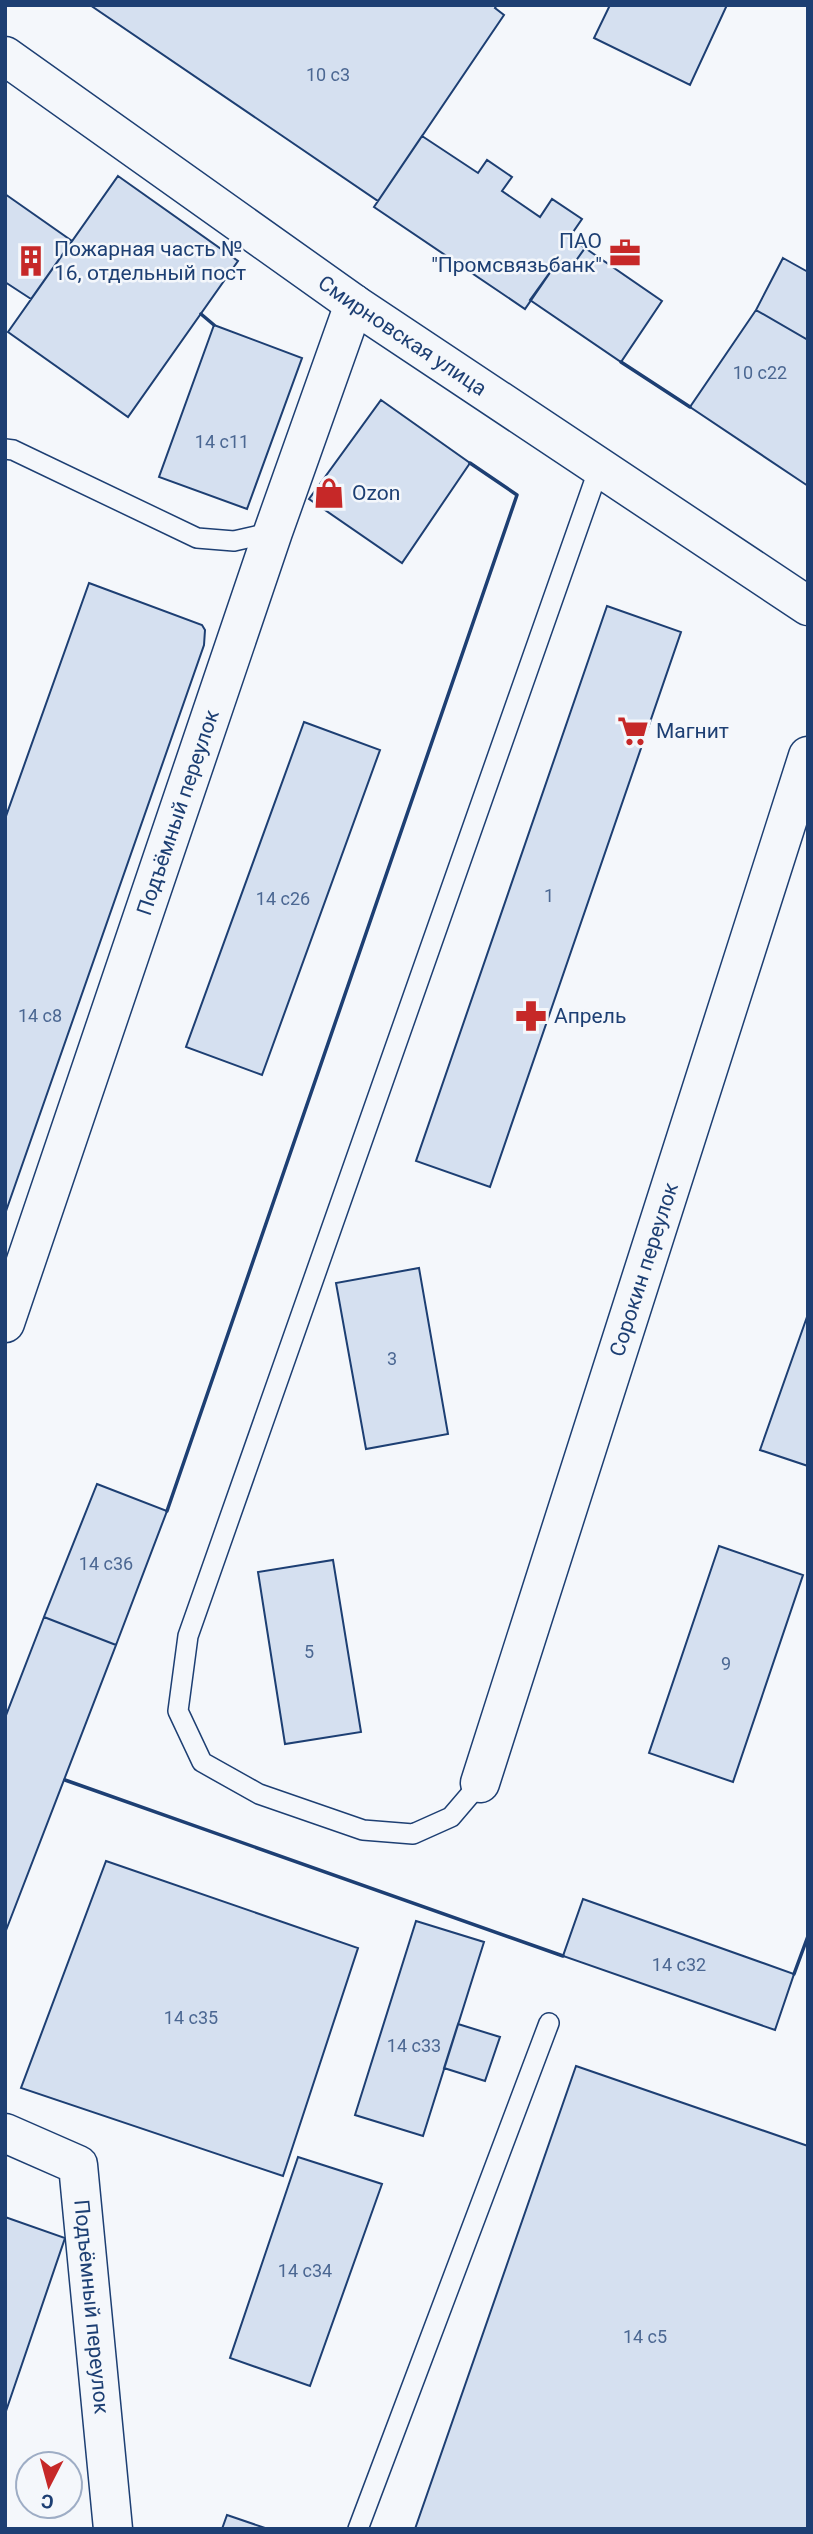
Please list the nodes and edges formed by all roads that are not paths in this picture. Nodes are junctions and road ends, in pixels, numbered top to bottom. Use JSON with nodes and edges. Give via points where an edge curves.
{"nodes":[{"id":1,"x":5,"y":56,"type":"edge"},
{"id":2,"x":354,"y":304,"type":"junction"},
{"id":3,"x":5,"y":449,"type":"edge"},
{"id":4,"x":599,"y":468,"type":"junction"},
{"id":5,"x":273,"y":532,"type":"junction"},
{"id":6,"x":808,"y":606,"type":"edge"},
{"id":7,"x":808,"y":756,"type":"edge"},
{"id":8,"x":5,"y":1323,"type":"edge"},
{"id":9,"x":480,"y":1783,"type":"joint"},
{"id":10,"x":549,"y":2023,"type":"dead end"},
{"id":11,"x":5,"y":2133,"type":"edge"},
{"id":12,"x":113,"y":2529,"type":"edge"},
{"id":13,"x":358,"y":2529,"type":"edge"}],
"edges":[{"from":1,"to":2,"type":"street","name":"Смирновская улица"},
{"from":2,"to":4,"type":"street","name":"Смирновская улица"},
{"from":2,"to":5,"type":"street","name":"Подъёмный переулок"},
{"from":3,"to":5,"type":"lane","via":[[197,538],[234,541]]},
{"from":4,"to":6,"type":"street","name":"Смирновская улица"},
{"from":4,"to":9,"type":"lane","via":[[188,1636],[178,1711],[202,1762],[259,1794],[363,1830],[413,1834],[451,1817]]},
{"from":5,"to":8,"type":"street","name":"Подъёмный переулок"},
{"from":7,"to":9,"type":"street","name":"Сорокин переулок"},
{"from":10,"to":13,"type":"lane"},
{"from":11,"to":12,"type":"street","name":"Подъёмный переулок","via":[[78,2165]]}]}
